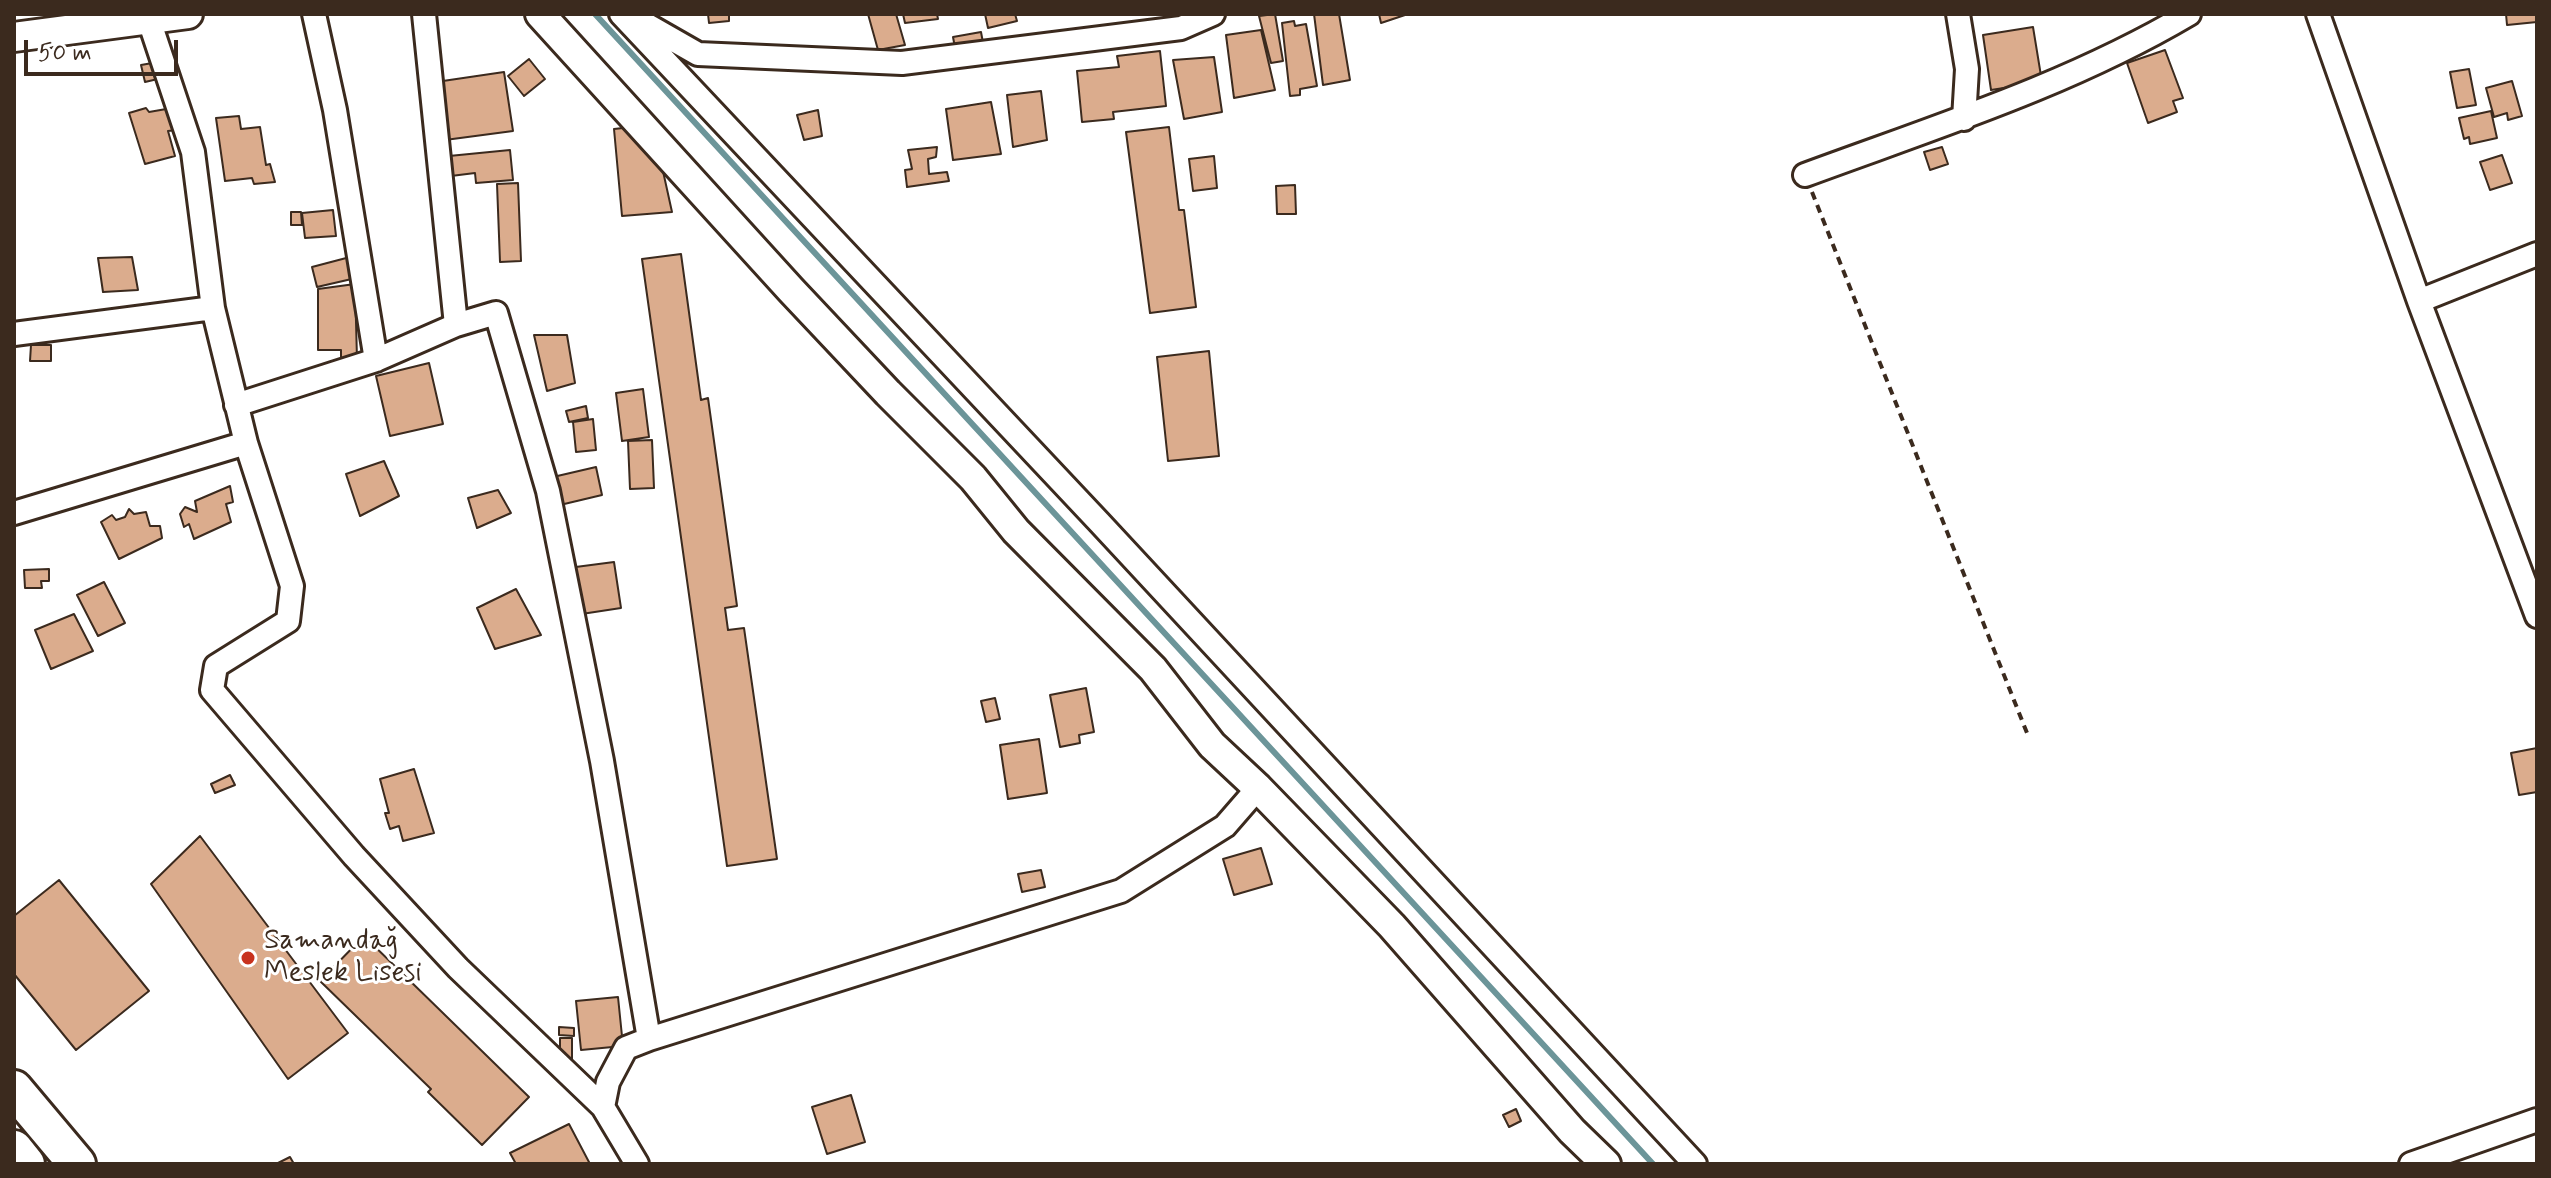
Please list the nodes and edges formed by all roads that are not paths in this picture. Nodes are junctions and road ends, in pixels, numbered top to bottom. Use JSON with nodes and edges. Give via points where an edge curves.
{"nodes":[{"id":1,"x":188,"y":14,"type":"edge"},
{"id":2,"x":314,"y":14,"type":"edge"},
{"id":3,"x":424,"y":14,"type":"edge"},
{"id":4,"x":540,"y":14,"type":"edge"},
{"id":5,"x":624,"y":14,"type":"edge"},
{"id":6,"x":1213,"y":14,"type":"edge"},
{"id":7,"x":1958,"y":14,"type":"edge"},
{"id":8,"x":2189,"y":14,"type":"edge"},
{"id":9,"x":2318,"y":14,"type":"edge"},
{"id":10,"x":147,"y":16,"type":"edge"},
{"id":11,"x":14,"y":37,"type":"edge"},
{"id":12,"x":1964,"y":119,"type":"junction"},
{"id":13,"x":1805,"y":175,"type":"road end"},
{"id":14,"x":2537,"y":254,"type":"edge"},
{"id":15,"x":2419,"y":301,"type":"junction"},
{"id":16,"x":213,"y":308,"type":"junction"},
{"id":17,"x":456,"y":325,"type":"junction"},
{"id":18,"x":14,"y":334,"type":"edge"},
{"id":19,"x":376,"y":360,"type":"junction"},
{"id":20,"x":236,"y":405,"type":"junction"},
{"id":21,"x":246,"y":443,"type":"junction"},
{"id":22,"x":14,"y":513,"type":"edge"},
{"id":23,"x":2537,"y":616,"type":"edge"},
{"id":24,"x":1258,"y":788,"type":"junction"},
{"id":25,"x":649,"y":1039,"type":"junction"},
{"id":26,"x":14,"y":1089,"type":"edge"},
{"id":27,"x":603,"y":1107,"type":"junction"},
{"id":28,"x":2537,"y":1120,"type":"edge"},
{"id":29,"x":14,"y":1149,"type":"edge"},
{"id":30,"x":26,"y":1164,"type":"edge"},
{"id":31,"x":77,"y":1164,"type":"edge"},
{"id":32,"x":637,"y":1164,"type":"edge"},
{"id":33,"x":1606,"y":1164,"type":"edge"},
{"id":34,"x":1695,"y":1164,"type":"edge"},
{"id":35,"x":2411,"y":1164,"type":"edge"}],
"edges":[{"from":1,"to":10,"type":"street"},
{"from":2,"to":19,"type":"street"},
{"from":3,"to":17,"type":"street"},
{"from":4,"to":24,"type":"street","via":[[802,302],[973,478],[1016,531],[1153,669],[1212,745]]},
{"from":5,"to":6,"type":"street","via":[[698,54],[902,63],[1181,28]]},
{"from":5,"to":34,"type":"street"},
{"from":7,"to":12,"type":"street","via":[[1967,69]]},
{"from":8,"to":12,"type":"street","via":[[2149,38]]},
{"from":9,"to":15,"type":"street"},
{"from":10,"to":11,"type":"street"},
{"from":10,"to":16,"type":"street","via":[[193,152]]},
{"from":12,"to":13,"type":"street"},
{"from":14,"to":15,"type":"street"},
{"from":15,"to":23,"type":"street"},
{"from":16,"to":18,"type":"street"},
{"from":16,"to":20,"type":"street"},
{"from":17,"to":19,"type":"street"},
{"from":17,"to":25,"type":"street","via":[[496,313],[548,491],[602,761]]},
{"from":19,"to":20,"type":"street"},
{"from":20,"to":21,"type":"street"},
{"from":21,"to":22,"type":"street"},
{"from":21,"to":27,"type":"street","via":[[292,586],[288,621],[216,666],[212,690],[458,968]]},
{"from":24,"to":25,"type":"street","via":[[1225,826],[1121,891]]},
{"from":24,"to":33,"type":"street","via":[[1392,926]]},
{"from":25,"to":27,"type":"street","via":[[626,1048],[608,1082]]},
{"from":26,"to":31,"type":"main road"},
{"from":27,"to":32,"type":"street"},
{"from":28,"to":35,"type":"street"},
{"from":29,"to":30,"type":"main road"}]}
